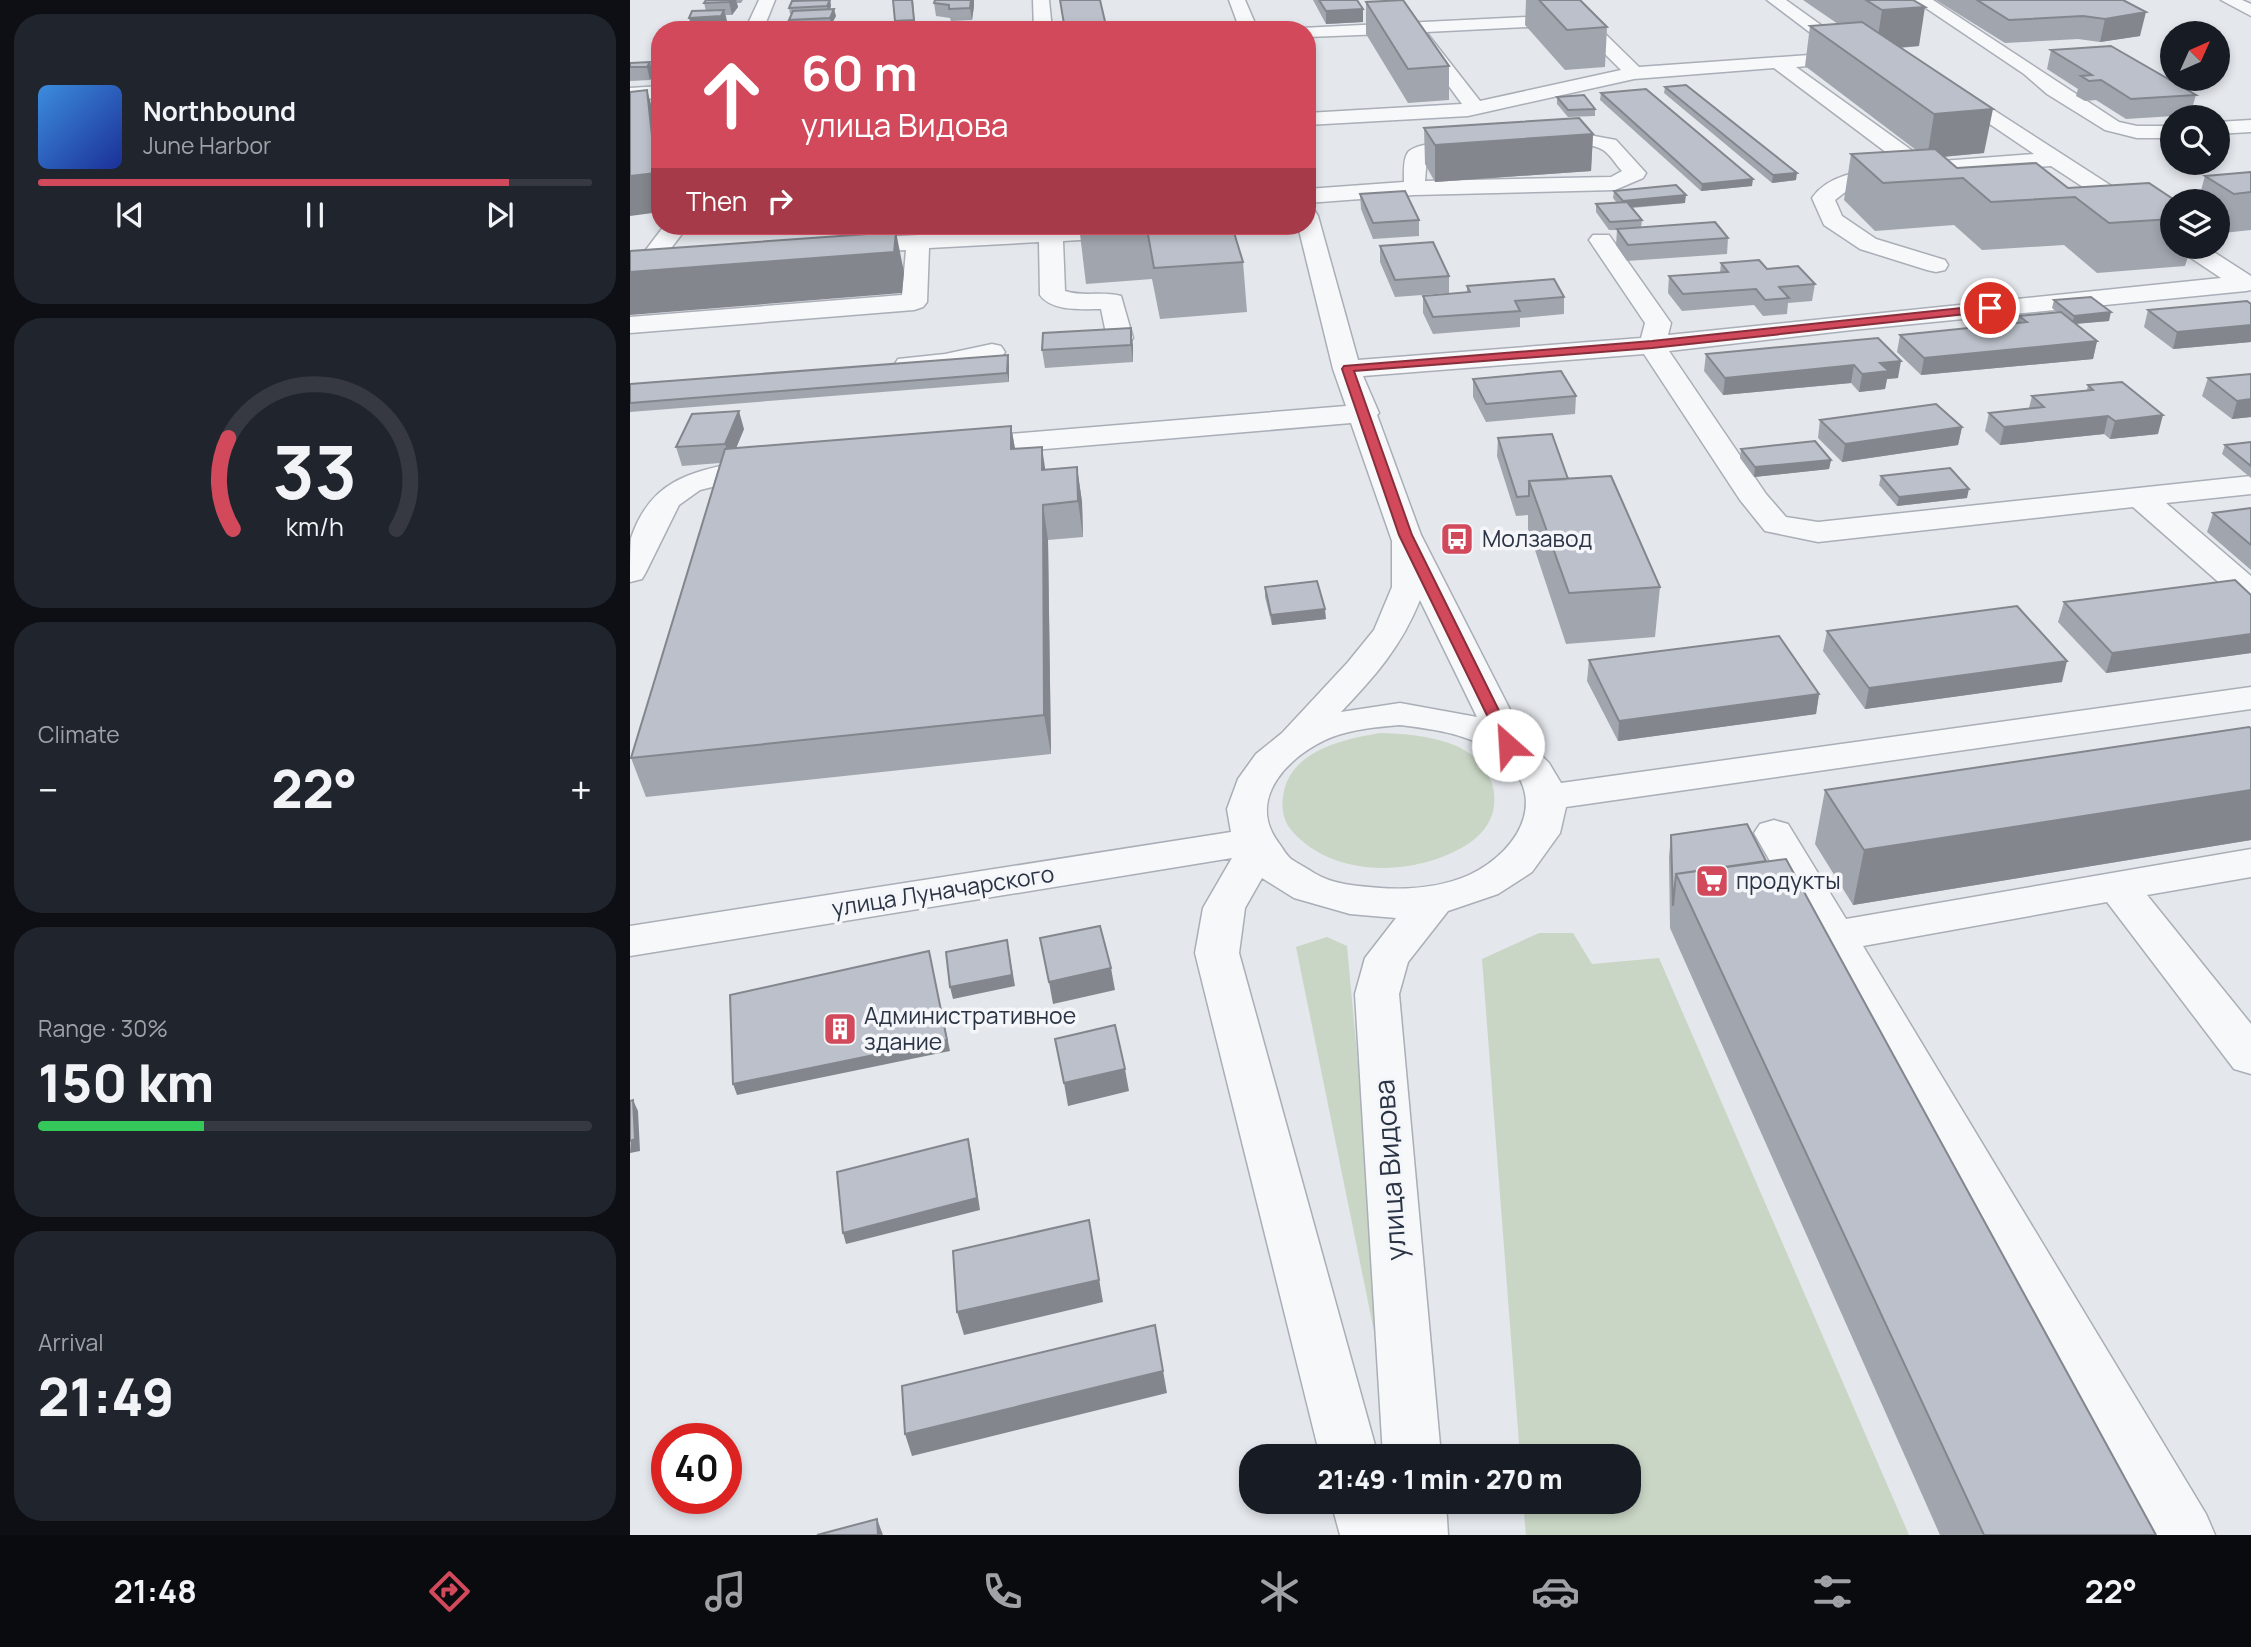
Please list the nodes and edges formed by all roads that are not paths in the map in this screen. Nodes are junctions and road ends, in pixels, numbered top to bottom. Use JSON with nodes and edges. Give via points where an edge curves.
{"nodes":[{"id":1,"x":767,"y":0,"type":"edge"},
{"id":2,"x":1041,"y":0,"type":"edge"},
{"id":3,"x":1237,"y":0,"type":"edge"},
{"id":4,"x":1775,"y":0,"type":"edge"},
{"id":5,"x":1922,"y":0,"type":"edge"},
{"id":6,"x":2229,"y":0,"type":"edge"},
{"id":7,"x":2251,"y":11,"type":"edge"},
{"id":8,"x":758,"y":21,"type":"edge"},
{"id":9,"x":1042,"y":21,"type":"edge"},
{"id":10,"x":1246,"y":21,"type":"edge"},
{"id":11,"x":1413,"y":26,"type":"junction"},
{"id":12,"x":1316,"y":31,"type":"edge"},
{"id":13,"x":1779,"y":63,"type":"junction"},
{"id":14,"x":1634,"y":73,"type":"junction"},
{"id":15,"x":1929,"y":77,"type":"edge"},
{"id":16,"x":651,"y":93,"type":"edge"},
{"id":17,"x":630,"y":94,"type":"edge"},
{"id":18,"x":1475,"y":108,"type":"junction"},
{"id":19,"x":1316,"y":118,"type":"edge"},
{"id":20,"x":2251,"y":126,"type":"edge"},
{"id":21,"x":2230,"y":127,"type":"edge"},
{"id":22,"x":2160,"y":132,"type":"edge"},
{"id":23,"x":1524,"y":143,"type":"dead end"},
{"id":24,"x":1496,"y":145,"type":"dead end"},
{"id":25,"x":2056,"y":159,"type":"junction"},
{"id":26,"x":1923,"y":169,"type":"junction"},
{"id":27,"x":1414,"y":188,"type":"junction"},
{"id":28,"x":1316,"y":195,"type":"edge"},
{"id":29,"x":2160,"y":227,"type":"edge"},
{"id":30,"x":665,"y":235,"type":"edge"},
{"id":31,"x":875,"y":235,"type":"edge"},
{"id":32,"x":1066,"y":235,"type":"edge"},
{"id":33,"x":1312,"y":235,"type":"edge"},
{"id":34,"x":1051,"y":236,"type":"junction"},
{"id":35,"x":1601,"y":240,"type":"dead end"},
{"id":36,"x":918,"y":243,"type":"junction"},
{"id":37,"x":821,"y":247,"type":"edge"},
{"id":38,"x":689,"y":254,"type":"edge"},
{"id":39,"x":642,"y":255,"type":"edge"},
{"id":40,"x":2210,"y":259,"type":"edge"},
{"id":41,"x":1937,"y":265,"type":"dead end"},
{"id":42,"x":2249,"y":283,"type":"edge"},
{"id":43,"x":630,"y":325,"type":"edge"},
{"id":44,"x":1120,"y":338,"type":"edge"},
{"id":45,"x":1652,"y":345,"type":"junction"},
{"id":46,"x":992,"y":352,"type":"dead end"},
{"id":47,"x":876,"y":367,"type":"edge"},
{"id":48,"x":1348,"y":369,"type":"junction"},
{"id":49,"x":1365,"y":413,"type":"junction"},
{"id":50,"x":941,"y":449,"type":"edge"},
{"id":51,"x":793,"y":463,"type":"edge"},
{"id":52,"x":2251,"y":485,"type":"edge"},
{"id":53,"x":2140,"y":497,"type":"junction"},
{"id":54,"x":1405,"y":535,"type":"junction"},
{"id":55,"x":630,"y":572,"type":"edge"},
{"id":56,"x":2251,"y":593,"type":"edge"},
{"id":57,"x":2251,"y":698,"type":"edge"},
{"id":58,"x":2175,"y":708,"type":"junction"},
{"id":59,"x":2203,"y":738,"type":"edge"},
{"id":60,"x":1289,"y":744,"type":"junction"},
{"id":61,"x":1508,"y":745,"type":"junction"},
{"id":62,"x":1545,"y":798,"type":"junction"},
{"id":63,"x":1774,"y":833,"type":"dead end"},
{"id":64,"x":1257,"y":845,"type":"junction"},
{"id":65,"x":2251,"y":863,"type":"edge"},
{"id":66,"x":2116,"y":885,"type":"junction"},
{"id":67,"x":1432,"y":902,"type":"junction"},
{"id":68,"x":1836,"y":936,"type":"junction"},
{"id":69,"x":630,"y":941,"type":"edge"},
{"id":70,"x":2251,"y":1057,"type":"edge"},
{"id":71,"x":1346,"y":1444,"type":"edge"},
{"id":72,"x":1411,"y":1444,"type":"edge"},
{"id":73,"x":1364,"y":1514,"type":"edge"},
{"id":74,"x":1417,"y":1514,"type":"edge"},
{"id":75,"x":1370,"y":1535,"type":"edge"},
{"id":76,"x":1418,"y":1535,"type":"edge"},
{"id":77,"x":2185,"y":1535,"type":"edge"}],
"edges":[{"from":1,"to":8,"type":"street"},
{"from":2,"to":9,"type":"street"},
{"from":3,"to":10,"type":"street"},
{"from":4,"to":13,"type":"street","via":[[1861,56]]},
{"from":5,"to":22,"type":"street","via":[[2112,126]]},
{"from":6,"to":7,"type":"street"},
{"from":11,"to":12,"type":"street"},
{"from":11,"to":14,"type":"street","via":[[1577,21]]},
{"from":11,"to":18,"type":"street"},
{"from":13,"to":14,"type":"street"},
{"from":13,"to":26,"type":"street"},
{"from":14,"to":18,"type":"street"},
{"from":15,"to":25,"type":"street"},
{"from":16,"to":17,"type":"street"},
{"from":18,"to":19,"type":"street"},
{"from":20,"to":21,"type":"street"},
{"from":23,"to":27,"type":"street","via":[[1594,140],[1609,144],[1635,173],[1615,183]]},
{"from":24,"to":27,"type":"street","via":[[1417,154]]},
{"from":25,"to":26,"type":"street"},
{"from":25,"to":29,"type":"street"},
{"from":26,"to":41,"type":"street","via":[[1847,181],[1823,198],[1832,220],[1868,244]]},
{"from":27,"to":28,"type":"street"},
{"from":30,"to":39,"type":"street"},
{"from":31,"to":36,"type":"street"},
{"from":31,"to":37,"type":"street"},
{"from":32,"to":34,"type":"street"},
{"from":33,"to":48,"type":"street"},
{"from":34,"to":36,"type":"street"},
{"from":34,"to":44,"type":"street","via":[[1054,295],[1073,302],[1112,301]]},
{"from":35,"to":45,"type":"street","via":[[1658,323]]},
{"from":36,"to":43,"type":"street","via":[[914,302]]},
{"from":38,"to":39,"type":"street"},
{"from":40,"to":42,"type":"street"},
{"from":42,"to":45,"type":"street"},
{"from":45,"to":48,"type":"street"},
{"from":45,"to":53,"type":"street","via":[[1755,500],[1776,524],[1818,532]]},
{"from":46,"to":47,"type":"street","via":[[945,362]]},
{"from":48,"to":49,"type":"street"},
{"from":49,"to":50,"type":"street"},
{"from":49,"to":54,"type":"street"},
{"from":51,"to":55,"type":"street","via":[[689,484],[666,500]]},
{"from":52,"to":53,"type":"street"},
{"from":53,"to":56,"type":"street"},
{"from":54,"to":60,"type":"street","via":[[1409,587],[1390,632],[1361,670]]},
{"from":54,"to":61,"type":"street"},
{"from":57,"to":58,"type":"street"},
{"from":58,"to":59,"type":"street"},
{"from":58,"to":62,"type":"street"},
{"from":60,"to":61,"type":"street","via":[[1321,728],[1400,714],[1440,718]]},
{"from":60,"to":64,"type":"street","via":[[1264,766],[1249,791],[1246,819]]},
{"from":61,"to":62,"type":"street","via":[[1532,766]]},
{"from":62,"to":67,"type":"street","via":[[1546,820],[1534,847],[1509,871],[1474,890]]},
{"from":63,"to":68,"type":"street"},
{"from":64,"to":67,"type":"street","via":[[1287,876],[1329,895],[1378,904]]},
{"from":64,"to":69,"type":"street","name":"улица Луначарского"},
{"from":64,"to":71,"type":"street","via":[[1224,908],[1217,953]]},
{"from":65,"to":66,"type":"street"},
{"from":66,"to":68,"type":"street"},
{"from":66,"to":70,"type":"street"},
{"from":67,"to":72,"type":"street","name":"улица Видова","via":[[1387,958],[1377,995]]},
{"from":68,"to":77,"type":"street"},
{"from":73,"to":75,"type":"street"},
{"from":74,"to":76,"type":"street"}]}
